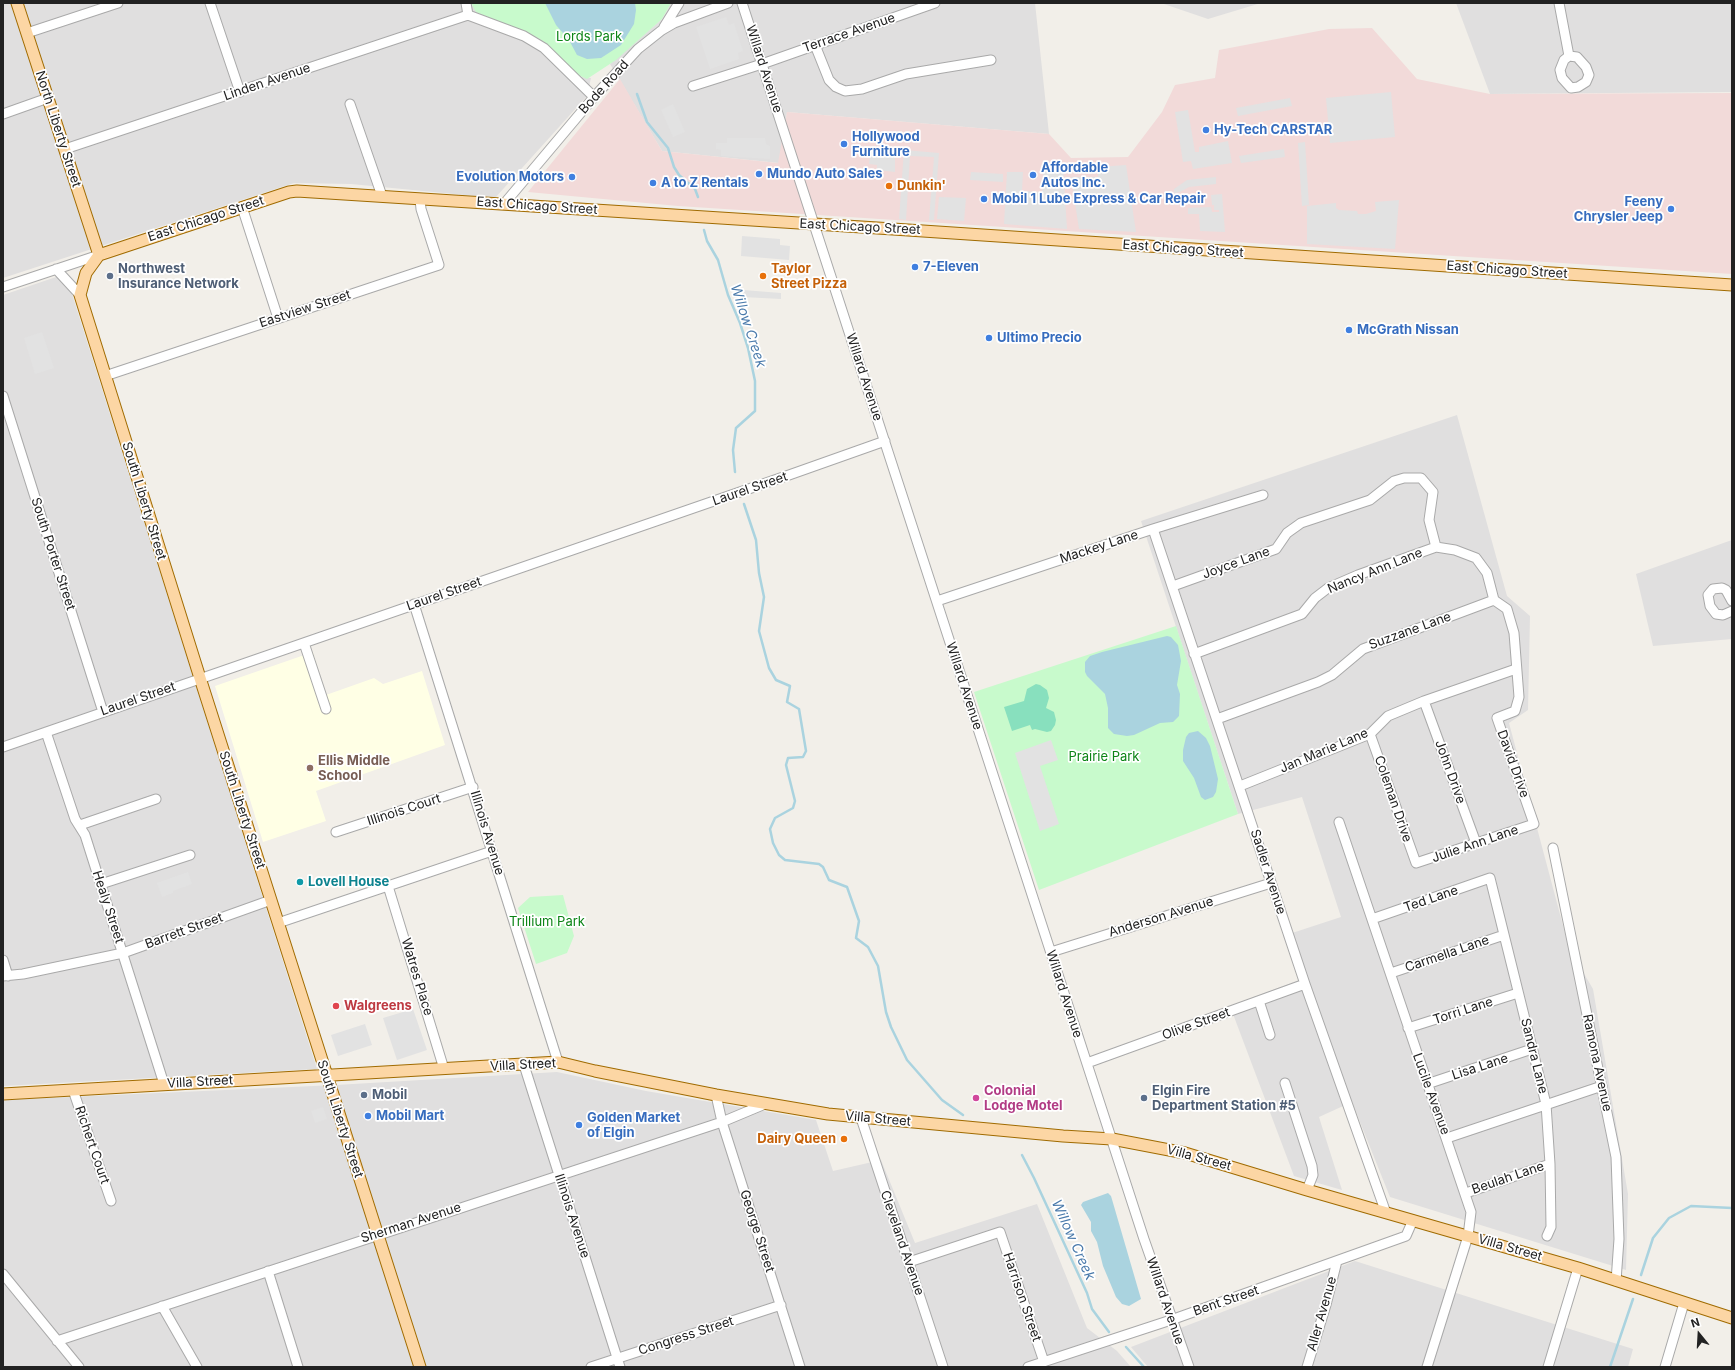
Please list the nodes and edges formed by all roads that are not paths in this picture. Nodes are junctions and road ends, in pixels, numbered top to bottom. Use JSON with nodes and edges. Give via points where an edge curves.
{"nodes":[{"id":1,"x":17,"y":3,"type":"edge"},
{"id":2,"x":118,"y":3,"type":"edge"},
{"id":3,"x":210,"y":3,"type":"edge"},
{"id":4,"x":466,"y":3,"type":"edge"},
{"id":5,"x":678,"y":3,"type":"edge"},
{"id":6,"x":728,"y":3,"type":"edge"},
{"id":7,"x":742,"y":3,"type":"edge"},
{"id":8,"x":935,"y":3,"type":"edge"},
{"id":9,"x":1559,"y":3,"type":"edge"},
{"id":10,"x":468,"y":15,"type":"junction"},
{"id":11,"x":662,"y":30,"type":"junction"},
{"id":12,"x":27,"y":33,"type":"junction"},
{"id":13,"x":815,"y":45,"type":"junction"},
{"id":14,"x":1569,"y":56,"type":"dead end"},
{"id":15,"x":991,"y":60,"type":"dead end"},
{"id":16,"x":762,"y":64,"type":"junction"},
{"id":17,"x":693,"y":86,"type":"dead end"},
{"id":18,"x":240,"y":92,"type":"junction"},
{"id":19,"x":594,"y":97,"type":"junction"},
{"id":20,"x":48,"y":98,"type":"junction"},
{"id":21,"x":350,"y":104,"type":"dead end"},
{"id":22,"x":3,"y":114,"type":"edge"},
{"id":23,"x":65,"y":149,"type":"junction"},
{"id":24,"x":382,"y":196,"type":"junction"},
{"id":25,"x":420,"y":199,"type":"junction"},
{"id":26,"x":504,"y":204,"type":"junction"},
{"id":27,"x":242,"y":207,"type":"junction"},
{"id":28,"x":814,"y":225,"type":"junction"},
{"id":29,"x":99,"y":255,"type":"junction"},
{"id":30,"x":56,"y":269,"type":"junction"},
{"id":31,"x":1732,"y":285,"type":"edge"},
{"id":32,"x":3,"y":287,"type":"edge"},
{"id":33,"x":80,"y":296,"type":"junction"},
{"id":34,"x":278,"y":318,"type":"junction"},
{"id":35,"x":105,"y":376,"type":"junction"},
{"id":36,"x":3,"y":396,"type":"edge"},
{"id":37,"x":885,"y":441,"type":"junction"},
{"id":38,"x":1263,"y":495,"type":"dead end"},
{"id":39,"x":1153,"y":529,"type":"junction"},
{"id":40,"x":1436,"y":547,"type":"junction"},
{"id":41,"x":1173,"y":586,"type":"junction"},
{"id":42,"x":1494,"y":600,"type":"junction"},
{"id":43,"x":1732,"y":601,"type":"edge"},
{"id":44,"x":937,"y":602,"type":"junction"},
{"id":45,"x":414,"y":604,"type":"junction"},
{"id":46,"x":1732,"y":611,"type":"edge"},
{"id":47,"x":304,"y":642,"type":"junction"},
{"id":48,"x":1194,"y":654,"type":"junction"},
{"id":49,"x":1516,"y":669,"type":"junction"},
{"id":50,"x":200,"y":678,"type":"junction"},
{"id":51,"x":1424,"y":701,"type":"junction"},
{"id":52,"x":326,"y":709,"type":"dead end"},
{"id":53,"x":103,"y":712,"type":"junction"},
{"id":54,"x":1217,"y":719,"type":"junction"},
{"id":55,"x":46,"y":732,"type":"junction"},
{"id":56,"x":1370,"y":734,"type":"junction"},
{"id":57,"x":3,"y":747,"type":"edge"},
{"id":58,"x":1240,"y":786,"type":"junction"},
{"id":59,"x":473,"y":787,"type":"junction"},
{"id":60,"x":156,"y":799,"type":"dead end"},
{"id":61,"x":1339,"y":822,"type":"dead end"},
{"id":62,"x":1534,"y":824,"type":"joint"},
{"id":63,"x":80,"y":825,"type":"junction"},
{"id":64,"x":336,"y":832,"type":"dead end"},
{"id":65,"x":1476,"y":843,"type":"junction"},
{"id":66,"x":1553,"y":848,"type":"dead end"},
{"id":67,"x":492,"y":851,"type":"junction"},
{"id":68,"x":190,"y":855,"type":"dead end"},
{"id":69,"x":1416,"y":864,"type":"joint"},
{"id":70,"x":1490,"y":878,"type":"joint"},
{"id":71,"x":1271,"y":883,"type":"junction"},
{"id":72,"x":101,"y":884,"type":"junction"},
{"id":73,"x":388,"y":886,"type":"junction"},
{"id":74,"x":271,"y":900,"type":"junction"},
{"id":75,"x":1372,"y":919,"type":"junction"},
{"id":76,"x":278,"y":923,"type":"junction"},
{"id":77,"x":1504,"y":935,"type":"junction"},
{"id":78,"x":1051,"y":952,"type":"junction"},
{"id":79,"x":123,"y":953,"type":"junction"},
{"id":80,"x":3,"y":960,"type":"edge"},
{"id":81,"x":1391,"y":973,"type":"junction"},
{"id":82,"x":6,"y":976,"type":"edge"},
{"id":83,"x":1305,"y":984,"type":"junction"},
{"id":84,"x":1518,"y":993,"type":"junction"},
{"id":85,"x":1259,"y":1001,"type":"junction"},
{"id":86,"x":1408,"y":1028,"type":"junction"},
{"id":87,"x":1270,"y":1035,"type":"dead end"},
{"id":88,"x":1532,"y":1049,"type":"junction"},
{"id":89,"x":558,"y":1062,"type":"junction"},
{"id":90,"x":1087,"y":1063,"type":"junction"},
{"id":91,"x":524,"y":1064,"type":"junction"},
{"id":92,"x":444,"y":1069,"type":"junction"},
{"id":93,"x":326,"y":1075,"type":"junction"},
{"id":94,"x":1285,"y":1083,"type":"dead end"},
{"id":95,"x":164,"y":1084,"type":"junction"},
{"id":96,"x":1427,"y":1084,"type":"junction"},
{"id":97,"x":1602,"y":1086,"type":"junction"},
{"id":98,"x":73,"y":1090,"type":"junction"},
{"id":99,"x":3,"y":1094,"type":"edge"},
{"id":100,"x":716,"y":1095,"type":"junction"},
{"id":101,"x":764,"y":1104,"type":"junction"},
{"id":102,"x":1546,"y":1104,"type":"junction"},
{"id":103,"x":861,"y":1118,"type":"junction"},
{"id":104,"x":722,"y":1122,"type":"junction"},
{"id":105,"x":1447,"y":1138,"type":"junction"},
{"id":106,"x":1112,"y":1139,"type":"junction"},
{"id":107,"x":1550,"y":1164,"type":"junction"},
{"id":108,"x":559,"y":1174,"type":"junction"},
{"id":109,"x":1307,"y":1190,"type":"junction"},
{"id":110,"x":1466,"y":1193,"type":"junction"},
{"id":111,"x":111,"y":1201,"type":"dead end"},
{"id":112,"x":1386,"y":1213,"type":"junction"},
{"id":113,"x":1413,"y":1220,"type":"junction"},
{"id":114,"x":377,"y":1234,"type":"junction"},
{"id":115,"x":1468,"y":1236,"type":"junction"},
{"id":116,"x":1547,"y":1236,"type":"dead end"},
{"id":117,"x":1336,"y":1261,"type":"junction"},
{"id":118,"x":909,"y":1262,"type":"junction"},
{"id":119,"x":1578,"y":1268,"type":"junction"},
{"id":120,"x":268,"y":1271,"type":"junction"},
{"id":121,"x":3,"y":1274,"type":"edge"},
{"id":122,"x":1616,"y":1281,"type":"junction"},
{"id":123,"x":1684,"y":1303,"type":"junction"},
{"id":124,"x":781,"y":1305,"type":"junction"},
{"id":125,"x":162,"y":1306,"type":"junction"},
{"id":126,"x":1732,"y":1318,"type":"edge"},
{"id":127,"x":1171,"y":1320,"type":"junction"},
{"id":128,"x":57,"y":1341,"type":"junction"},
{"id":129,"x":1044,"y":1362,"type":"junction"},
{"id":130,"x":619,"y":1363,"type":"edge"},
{"id":131,"x":79,"y":1367,"type":"edge"},
{"id":132,"x":197,"y":1367,"type":"edge"},
{"id":133,"x":298,"y":1367,"type":"edge"},
{"id":134,"x":420,"y":1367,"type":"edge"},
{"id":135,"x":591,"y":1367,"type":"edge"},
{"id":136,"x":800,"y":1367,"type":"edge"},
{"id":137,"x":943,"y":1367,"type":"edge"},
{"id":138,"x":1028,"y":1367,"type":"edge"},
{"id":139,"x":1189,"y":1367,"type":"edge"},
{"id":140,"x":1307,"y":1367,"type":"edge"},
{"id":141,"x":1427,"y":1367,"type":"edge"},
{"id":142,"x":1548,"y":1367,"type":"edge"},
{"id":143,"x":1665,"y":1367,"type":"edge"}],
"edges":[{"from":1,"to":12,"type":"main road","name":"North Liberty Street"},
{"from":2,"to":12,"type":"street"},
{"from":3,"to":18,"type":"street"},
{"from":4,"to":10,"type":"street"},
{"from":5,"to":11,"type":"street"},
{"from":6,"to":11,"type":"street","name":"Bode Road","via":[[685,18]]},
{"from":7,"to":16,"type":"street","name":"Willard Avenue"},
{"from":8,"to":13,"type":"street","name":"Terrace Avenue"},
{"from":9,"to":14,"type":"street"},
{"from":10,"to":18,"type":"street","name":"Linden Avenue"},
{"from":10,"to":19,"type":"street","via":[[505,28],[538,44],[558,60]]},
{"from":11,"to":19,"type":"street","name":"Bode Road","via":[[634,54]]},
{"from":12,"to":20,"type":"main road","name":"North Liberty Street"},
{"from":13,"to":15,"type":"street","via":[[827,77],[836,87],[845,91],[862,89],[906,74]]},
{"from":13,"to":16,"type":"street","name":"Terrace Avenue"},
{"from":16,"to":17,"type":"street","name":"Terrace Avenue"},
{"from":16,"to":28,"type":"street","name":"Willard Avenue"},
{"from":18,"to":23,"type":"street","name":"Linden Avenue"},
{"from":19,"to":26,"type":"street","name":"Bode Road"},
{"from":20,"to":22,"type":"street"},
{"from":20,"to":23,"type":"main road","name":"North Liberty Street"},
{"from":21,"to":24,"type":"street"},
{"from":23,"to":29,"type":"main road","name":"North Liberty Street"},
{"from":24,"to":25,"type":"main road","name":"East Chicago Street"},
{"from":24,"to":27,"type":"main road","name":"East Chicago Street","via":[[293,191]]},
{"from":25,"to":26,"type":"main road","name":"East Chicago Street"},
{"from":25,"to":34,"type":"street","name":"Eastview Street","via":[[439,265]]},
{"from":26,"to":28,"type":"main road","name":"East Chicago Street"},
{"from":27,"to":29,"type":"main road","name":"East Chicago Street"},
{"from":27,"to":34,"type":"street"},
{"from":28,"to":31,"type":"main road","name":"East Chicago Street"},
{"from":28,"to":37,"type":"street","name":"Willard Avenue"},
{"from":29,"to":30,"type":"street","name":"East Chicago Street"},
{"from":29,"to":33,"type":"main road","via":[[86,273]]},
{"from":30,"to":32,"type":"street","name":"East Chicago Street"},
{"from":30,"to":33,"type":"street"},
{"from":33,"to":35,"type":"main road","name":"South Liberty Street"},
{"from":34,"to":35,"type":"street","name":"Eastview Street"},
{"from":35,"to":50,"type":"main road","name":"South Liberty Street"},
{"from":36,"to":53,"type":"street","name":"South Porter Street"},
{"from":37,"to":44,"type":"street","name":"Willard Avenue"},
{"from":37,"to":45,"type":"street","name":"Laurel Street"},
{"from":38,"to":39,"type":"street","name":"Mackey Lane"},
{"from":39,"to":41,"type":"street","name":"Sadler Avenue"},
{"from":39,"to":44,"type":"street","name":"Mackey Lane"},
{"from":40,"to":41,"type":"street","name":"Joyce Lane","via":[[1429,520],[1434,492],[1421,478],[1404,478],[1394,481],[1370,500],[1301,523],[1287,533],[1276,548]]},
{"from":40,"to":42,"type":"street","name":"Nancy Ann Lane","via":[[1456,550],[1476,558],[1487,573]]},
{"from":40,"to":48,"type":"street","name":"Nancy Ann Lane","via":[[1328,588],[1315,598],[1302,614]]},
{"from":41,"to":48,"type":"street","name":"Sadler Avenue"},
{"from":42,"to":49,"type":"street","via":[[1507,609],[1509,615],[1514,632]]},
{"from":42,"to":54,"type":"street","name":"Suzzane Lane","via":[[1363,649],[1332,675],[1318,682]]},
{"from":43,"to":46,"type":"street","via":[[1722,588],[1713,589],[1708,595],[1710,606],[1716,614],[1723,616]]},
{"from":44,"to":78,"type":"street","name":"Willard Avenue"},
{"from":45,"to":47,"type":"street","name":"Laurel Street"},
{"from":45,"to":59,"type":"street","name":"Illinois Avenue"},
{"from":47,"to":50,"type":"street","name":"Laurel Street"},
{"from":47,"to":52,"type":"street"},
{"from":48,"to":54,"type":"street","name":"Sadler Avenue"},
{"from":49,"to":51,"type":"street","name":"Jan Marie Lane"},
{"from":49,"to":62,"type":"street","name":"David Drive","via":[[1519,697],[1515,711],[1497,718]]},
{"from":50,"to":53,"type":"street","name":"Laurel Street"},
{"from":50,"to":74,"type":"main road","name":"South Liberty Street"},
{"from":51,"to":56,"type":"street","name":"Jan Marie Lane","via":[[1388,716]]},
{"from":51,"to":65,"type":"street","name":"John Drive"},
{"from":53,"to":55,"type":"street","name":"Laurel Street"},
{"from":54,"to":58,"type":"street","name":"Sadler Avenue"},
{"from":55,"to":57,"type":"street","name":"Laurel Street"},
{"from":55,"to":63,"type":"street","name":"Healy Street","via":[[75,819]]},
{"from":56,"to":58,"type":"street","name":"Jan Marie Lane"},
{"from":56,"to":69,"type":"street","name":"Coleman Drive"},
{"from":58,"to":71,"type":"street","name":"Sadler Avenue"},
{"from":59,"to":64,"type":"street","name":"Illinois Court"},
{"from":59,"to":67,"type":"street","name":"Illinois Avenue"},
{"from":60,"to":63,"type":"street"},
{"from":61,"to":75,"type":"street","name":"Lucile Avenue"},
{"from":62,"to":65,"type":"street","name":"Julie Ann Lane"},
{"from":63,"to":72,"type":"street","name":"Healy Street"},
{"from":65,"to":69,"type":"street","name":"Julie Ann Lane"},
{"from":66,"to":97,"type":"street","name":"Ramona Avenue"},
{"from":67,"to":73,"type":"street"},
{"from":67,"to":89,"type":"street","name":"Illinois Avenue"},
{"from":68,"to":72,"type":"street"},
{"from":70,"to":75,"type":"street","name":"Ted Lane"},
{"from":70,"to":77,"type":"street","name":"Sandra Lane"},
{"from":71,"to":78,"type":"street","name":"Anderson Avenue"},
{"from":71,"to":83,"type":"street","name":"Sadler Avenue"},
{"from":72,"to":79,"type":"street","name":"Healy Street"},
{"from":73,"to":76,"type":"street"},
{"from":73,"to":92,"type":"street","name":"Watres Place"},
{"from":74,"to":76,"type":"main road","name":"South Liberty Street"},
{"from":74,"to":79,"type":"street","name":"Barrett Street"},
{"from":75,"to":81,"type":"street","name":"Lucile Avenue"},
{"from":76,"to":93,"type":"main road","name":"South Liberty Street"},
{"from":77,"to":81,"type":"street","name":"Carmella Lane"},
{"from":77,"to":84,"type":"street","name":"Sandra Lane"},
{"from":78,"to":90,"type":"street","name":"Willard Avenue"},
{"from":79,"to":82,"type":"street","name":"Barrett Street"},
{"from":79,"to":95,"type":"street","name":"Healy Street"},
{"from":80,"to":82,"type":"street"},
{"from":81,"to":86,"type":"street","name":"Lucile Avenue"},
{"from":83,"to":85,"type":"street","name":"Olive Street"},
{"from":83,"to":112,"type":"street","name":"Sadler Avenue"},
{"from":84,"to":86,"type":"street","name":"Torri Lane"},
{"from":84,"to":88,"type":"street","name":"Sandra Lane"},
{"from":85,"to":87,"type":"street"},
{"from":85,"to":90,"type":"street","name":"Olive Street"},
{"from":86,"to":96,"type":"street","name":"Lucile Avenue"},
{"from":88,"to":96,"type":"street","name":"Lisa Lane"},
{"from":88,"to":102,"type":"street","name":"Sandra Lane"},
{"from":89,"to":91,"type":"main road","name":"Villa Street"},
{"from":89,"to":100,"type":"main road","name":"Villa Street"},
{"from":90,"to":106,"type":"street","name":"Willard Avenue"},
{"from":91,"to":92,"type":"main road","name":"Villa Street"},
{"from":91,"to":108,"type":"street","name":"Illinois Avenue"},
{"from":92,"to":93,"type":"main road","name":"Villa Street"},
{"from":93,"to":95,"type":"main road","name":"Villa Street"},
{"from":93,"to":114,"type":"main road","name":"South Liberty Street"},
{"from":94,"to":109,"type":"street","via":[[1312,1166],[1313,1175]]},
{"from":95,"to":98,"type":"main road","name":"Villa Street"},
{"from":96,"to":105,"type":"street","name":"Lucile Avenue"},
{"from":97,"to":102,"type":"street"},
{"from":97,"to":122,"type":"street","name":"Ramona Avenue","via":[[1616,1157],[1618,1184],[1619,1238]]},
{"from":98,"to":99,"type":"main road","name":"Villa Street"},
{"from":98,"to":111,"type":"street","name":"Richert Court"},
{"from":100,"to":101,"type":"main road","name":"Villa Street"},
{"from":100,"to":104,"type":"street","name":"George Street"},
{"from":101,"to":103,"type":"main road","name":"Villa Street"},
{"from":101,"to":104,"type":"street","name":"Sherman Avenue"},
{"from":102,"to":105,"type":"street"},
{"from":102,"to":107,"type":"street","name":"Sandra Lane"},
{"from":103,"to":106,"type":"main road","name":"Villa Street"},
{"from":103,"to":118,"type":"street","name":"Cleveland Avenue"},
{"from":104,"to":108,"type":"street","name":"Sherman Avenue"},
{"from":104,"to":124,"type":"street","name":"George Street"},
{"from":105,"to":110,"type":"street","name":"Lucile Avenue"},
{"from":106,"to":109,"type":"main road","name":"Villa Street","via":[[1185,1153]]},
{"from":106,"to":127,"type":"street","name":"Willard Avenue"},
{"from":107,"to":110,"type":"street","name":"Beulah Lane"},
{"from":107,"to":116,"type":"street","name":"Sandra Lane","via":[[1551,1227]]},
{"from":108,"to":114,"type":"street","name":"Sherman Avenue"},
{"from":108,"to":130,"type":"street","name":"Illinois Avenue"},
{"from":109,"to":112,"type":"main road","name":"Villa Street"},
{"from":110,"to":115,"type":"street","name":"Lucile Avenue","via":[[1471,1212]]},
{"from":112,"to":113,"type":"main road","name":"Villa Street"},
{"from":113,"to":115,"type":"main road","name":"Villa Street"},
{"from":113,"to":117,"type":"street","name":"Bent Street","via":[[1406,1236]]},
{"from":114,"to":120,"type":"street","name":"Sherman Avenue"},
{"from":114,"to":134,"type":"main road","name":"South Liberty Street"},
{"from":115,"to":119,"type":"main road","name":"Villa Street"},
{"from":115,"to":141,"type":"street","name":"Lucile Avenue"},
{"from":117,"to":127,"type":"street","name":"Bent Street"},
{"from":117,"to":140,"type":"street","name":"Aller Avenue"},
{"from":118,"to":129,"type":"street","name":"Harrison Street","via":[[1000,1232]]},
{"from":118,"to":137,"type":"street","name":"Cleveland Avenue"},
{"from":119,"to":122,"type":"main road","name":"Villa Street"},
{"from":119,"to":142,"type":"street"},
{"from":120,"to":125,"type":"street","name":"Sherman Avenue"},
{"from":120,"to":133,"type":"street"},
{"from":121,"to":128,"type":"street"},
{"from":122,"to":123,"type":"main road","name":"Villa Street"},
{"from":123,"to":126,"type":"main road","name":"Villa Street"},
{"from":123,"to":143,"type":"street"},
{"from":124,"to":130,"type":"street","name":"Congress Street"},
{"from":124,"to":136,"type":"street","name":"George Street"},
{"from":125,"to":128,"type":"street","name":"Sherman Avenue"},
{"from":125,"to":132,"type":"street"},
{"from":127,"to":129,"type":"street","name":"Bent Street"},
{"from":127,"to":139,"type":"street","name":"Willard Avenue"},
{"from":128,"to":131,"type":"street"},
{"from":129,"to":138,"type":"street","name":"Bent Street"},
{"from":130,"to":135,"type":"street","name":"Congress Street"}]}
